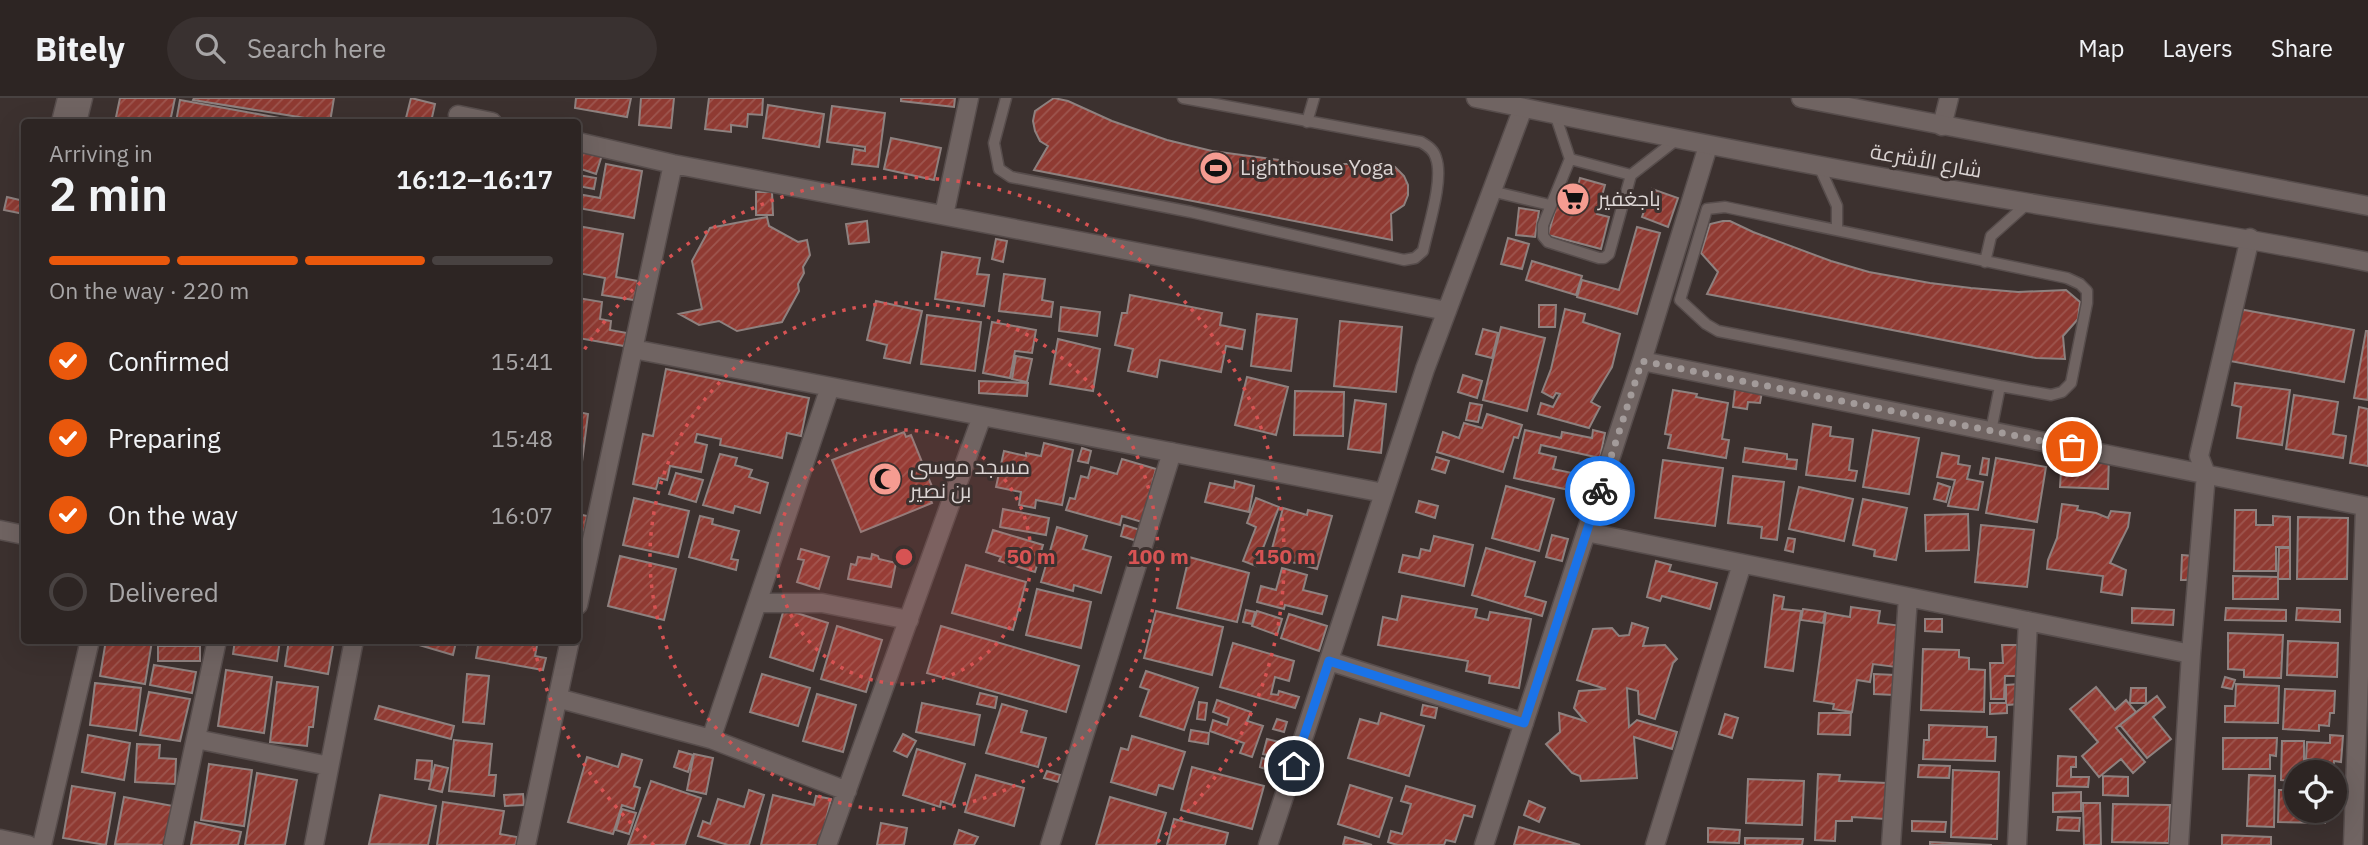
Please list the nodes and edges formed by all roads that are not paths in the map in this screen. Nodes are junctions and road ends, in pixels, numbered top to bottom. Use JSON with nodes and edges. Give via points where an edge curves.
{"nodes":[{"id":1,"x":68,"y":98,"type":"edge"},
{"id":2,"x":83,"y":98,"type":"edge"},
{"id":3,"x":969,"y":98,"type":"edge"},
{"id":4,"x":1006,"y":98,"type":"edge"},
{"id":5,"x":1183,"y":98,"type":"edge"},
{"id":6,"x":1314,"y":98,"type":"edge"},
{"id":7,"x":1476,"y":98,"type":"edge"},
{"id":8,"x":1801,"y":98,"type":"edge"},
{"id":9,"x":1949,"y":98,"type":"edge"},
{"id":10,"x":1522,"y":107,"type":"junction"},
{"id":11,"x":459,"y":112,"type":"edge"},
{"id":12,"x":1555,"y":114,"type":"junction"},
{"id":13,"x":62,"y":119,"type":"edge"},
{"id":14,"x":78,"y":119,"type":"edge"},
{"id":15,"x":482,"y":119,"type":"edge"},
{"id":16,"x":1307,"y":122,"type":"junction"},
{"id":17,"x":1942,"y":126,"type":"junction"},
{"id":18,"x":1676,"y":139,"type":"junction"},
{"id":19,"x":581,"y":143,"type":"edge"},
{"id":20,"x":1708,"y":146,"type":"junction"},
{"id":21,"x":1570,"y":159,"type":"junction"},
{"id":22,"x":673,"y":164,"type":"junction"},
{"id":23,"x":1819,"y":166,"type":"junction"},
{"id":24,"x":1631,"y":175,"type":"junction"},
{"id":25,"x":1491,"y":191,"type":"junction"},
{"id":26,"x":2313,"y":194,"type":"junction"},
{"id":27,"x":2368,"y":198,"type":"edge"},
{"id":28,"x":2028,"y":203,"type":"junction"},
{"id":29,"x":1550,"y":205,"type":"junction"},
{"id":30,"x":2368,"y":206,"type":"edge"},
{"id":31,"x":944,"y":215,"type":"junction"},
{"id":32,"x":1837,"y":229,"type":"junction"},
{"id":33,"x":2249,"y":238,"type":"junction"},
{"id":34,"x":1985,"y":262,"type":"junction"},
{"id":35,"x":2368,"y":262,"type":"edge"},
{"id":36,"x":1447,"y":311,"type":"junction"},
{"id":37,"x":633,"y":349,"type":"junction"},
{"id":38,"x":1642,"y":361,"type":"junction"},
{"id":39,"x":2000,"y":386,"type":"junction"},
{"id":40,"x":830,"y":387,"type":"junction"},
{"id":41,"x":982,"y":416,"type":"junction"},
{"id":42,"x":1991,"y":431,"type":"junction"},
{"id":43,"x":1172,"y":452,"type":"junction"},
{"id":44,"x":2206,"y":474,"type":"junction"},
{"id":45,"x":1384,"y":493,"type":"junction"},
{"id":46,"x":2367,"y":507,"type":"edge"},
{"id":47,"x":0,"y":530,"type":"edge"},
{"id":48,"x":1586,"y":532,"type":"junction"},
{"id":49,"x":21,"y":534,"type":"edge"},
{"id":50,"x":1742,"y":564,"type":"junction"},
{"id":51,"x":581,"y":591,"type":"edge"},
{"id":52,"x":1908,"y":597,"type":"junction"},
{"id":53,"x":757,"y":603,"type":"junction"},
{"id":54,"x":909,"y":620,"type":"junction"},
{"id":55,"x":2028,"y":621,"type":"junction"},
{"id":56,"x":89,"y":644,"type":"edge"},
{"id":57,"x":216,"y":644,"type":"edge"},
{"id":58,"x":353,"y":644,"type":"edge"},
{"id":59,"x":569,"y":644,"type":"edge"},
{"id":60,"x":2191,"y":654,"type":"junction"},
{"id":61,"x":1329,"y":661,"type":"junction"},
{"id":62,"x":557,"y":698,"type":"junction"},
{"id":63,"x":1524,"y":723,"type":"junction"},
{"id":64,"x":196,"y":739,"type":"junction"},
{"id":65,"x":711,"y":739,"type":"junction"},
{"id":66,"x":329,"y":766,"type":"junction"},
{"id":67,"x":847,"y":791,"type":"junction"},
{"id":68,"x":0,"y":839,"type":"edge"},
{"id":69,"x":28,"y":845,"type":"edge"},
{"id":70,"x":42,"y":845,"type":"edge"},
{"id":71,"x":173,"y":845,"type":"edge"},
{"id":72,"x":314,"y":845,"type":"edge"},
{"id":73,"x":526,"y":845,"type":"edge"},
{"id":74,"x":827,"y":845,"type":"edge"},
{"id":75,"x":1050,"y":845,"type":"edge"},
{"id":76,"x":1268,"y":845,"type":"edge"},
{"id":77,"x":1484,"y":845,"type":"edge"},
{"id":78,"x":1655,"y":845,"type":"edge"},
{"id":79,"x":1891,"y":845,"type":"edge"},
{"id":80,"x":2017,"y":845,"type":"edge"},
{"id":81,"x":2179,"y":845,"type":"edge"},
{"id":82,"x":2353,"y":845,"type":"edge"}],
"edges":[{"from":1,"to":13,"type":"street"},
{"from":2,"to":14,"type":"street"},
{"from":3,"to":31,"type":"street"},
{"from":4,"to":16,"type":"lane","via":[[994,143],[999,169],[1011,177],[1404,260],[1415,258],[1423,251],[1439,174],[1431,149],[1421,142]]},
{"from":5,"to":16,"type":"lane"},
{"from":6,"to":16,"type":"lane"},
{"from":7,"to":10,"type":"street","name":"شارع الأشرعة"},
{"from":8,"to":17,"type":"street","name":"شارع الأشرعة"},
{"from":9,"to":17,"type":"street"},
{"from":10,"to":12,"type":"street","name":"شارع الأشرعة"},
{"from":10,"to":25,"type":"street"},
{"from":11,"to":15,"type":"street"},
{"from":12,"to":18,"type":"street","name":"شارع الأشرعة"},
{"from":12,"to":21,"type":"lane"},
{"from":17,"to":26,"type":"street","name":"شارع الأشرعة"},
{"from":18,"to":20,"type":"street","name":"شارع الأشرعة"},
{"from":18,"to":24,"type":"lane"},
{"from":19,"to":22,"type":"street"},
{"from":20,"to":23,"type":"street","name":"شارع الأشرعة"},
{"from":20,"to":38,"type":"street"},
{"from":21,"to":24,"type":"lane"},
{"from":21,"to":29,"type":"lane"},
{"from":22,"to":31,"type":"street"},
{"from":22,"to":37,"type":"street"},
{"from":23,"to":28,"type":"street","name":"شارع الأشرعة"},
{"from":23,"to":32,"type":"lane","via":[[1837,206]]},
{"from":24,"to":29,"type":"lane","via":[[1609,254],[1604,258],[1548,242],[1543,225]]},
{"from":25,"to":29,"type":"lane"},
{"from":25,"to":36,"type":"street"},
{"from":26,"to":27,"type":"street"},
{"from":26,"to":30,"type":"street","name":"شارع الأشرعة"},
{"from":28,"to":33,"type":"street","name":"شارع الأشرعة"},
{"from":28,"to":34,"type":"lane","via":[[1991,236]]},
{"from":31,"to":36,"type":"street"},
{"from":32,"to":34,"type":"lane"},
{"from":32,"to":39,"type":"lane","via":[[1725,207],[1707,209],[1681,300],[1718,331]]},
{"from":33,"to":35,"type":"street","name":"شارع الأشرعة"},
{"from":33,"to":44,"type":"street","via":[[2199,456]]},
{"from":34,"to":39,"type":"lane","via":[[2067,278],[2087,291],[2071,383],[2063,393]]},
{"from":36,"to":45,"type":"street"},
{"from":37,"to":40,"type":"street"},
{"from":37,"to":51,"type":"street"},
{"from":38,"to":42,"type":"street"},
{"from":38,"to":48,"type":"street"},
{"from":39,"to":42,"type":"lane"},
{"from":40,"to":41,"type":"street"},
{"from":40,"to":53,"type":"street"},
{"from":41,"to":43,"type":"street"},
{"from":41,"to":54,"type":"street"},
{"from":42,"to":44,"type":"street"},
{"from":43,"to":45,"type":"street"},
{"from":43,"to":75,"type":"street"},
{"from":44,"to":46,"type":"street"},
{"from":44,"to":60,"type":"street"},
{"from":45,"to":61,"type":"street"},
{"from":46,"to":82,"type":"street"},
{"from":47,"to":49,"type":"street"},
{"from":48,"to":50,"type":"street"},
{"from":48,"to":63,"type":"street"},
{"from":50,"to":52,"type":"street"},
{"from":50,"to":78,"type":"street"},
{"from":52,"to":55,"type":"street"},
{"from":52,"to":79,"type":"street"},
{"from":53,"to":54,"type":"street","via":[[822,603]]},
{"from":53,"to":65,"type":"street"},
{"from":54,"to":67,"type":"street"},
{"from":55,"to":60,"type":"street"},
{"from":55,"to":80,"type":"street"},
{"from":56,"to":70,"type":"street"},
{"from":57,"to":64,"type":"street"},
{"from":58,"to":66,"type":"street"},
{"from":59,"to":62,"type":"street"},
{"from":60,"to":81,"type":"street"},
{"from":61,"to":63,"type":"street"},
{"from":61,"to":76,"type":"street"},
{"from":62,"to":65,"type":"street"},
{"from":62,"to":73,"type":"street"},
{"from":63,"to":77,"type":"street"},
{"from":64,"to":66,"type":"street"},
{"from":64,"to":71,"type":"street"},
{"from":65,"to":67,"type":"street"},
{"from":66,"to":72,"type":"street"},
{"from":67,"to":74,"type":"street"},
{"from":68,"to":69,"type":"street"}]}
